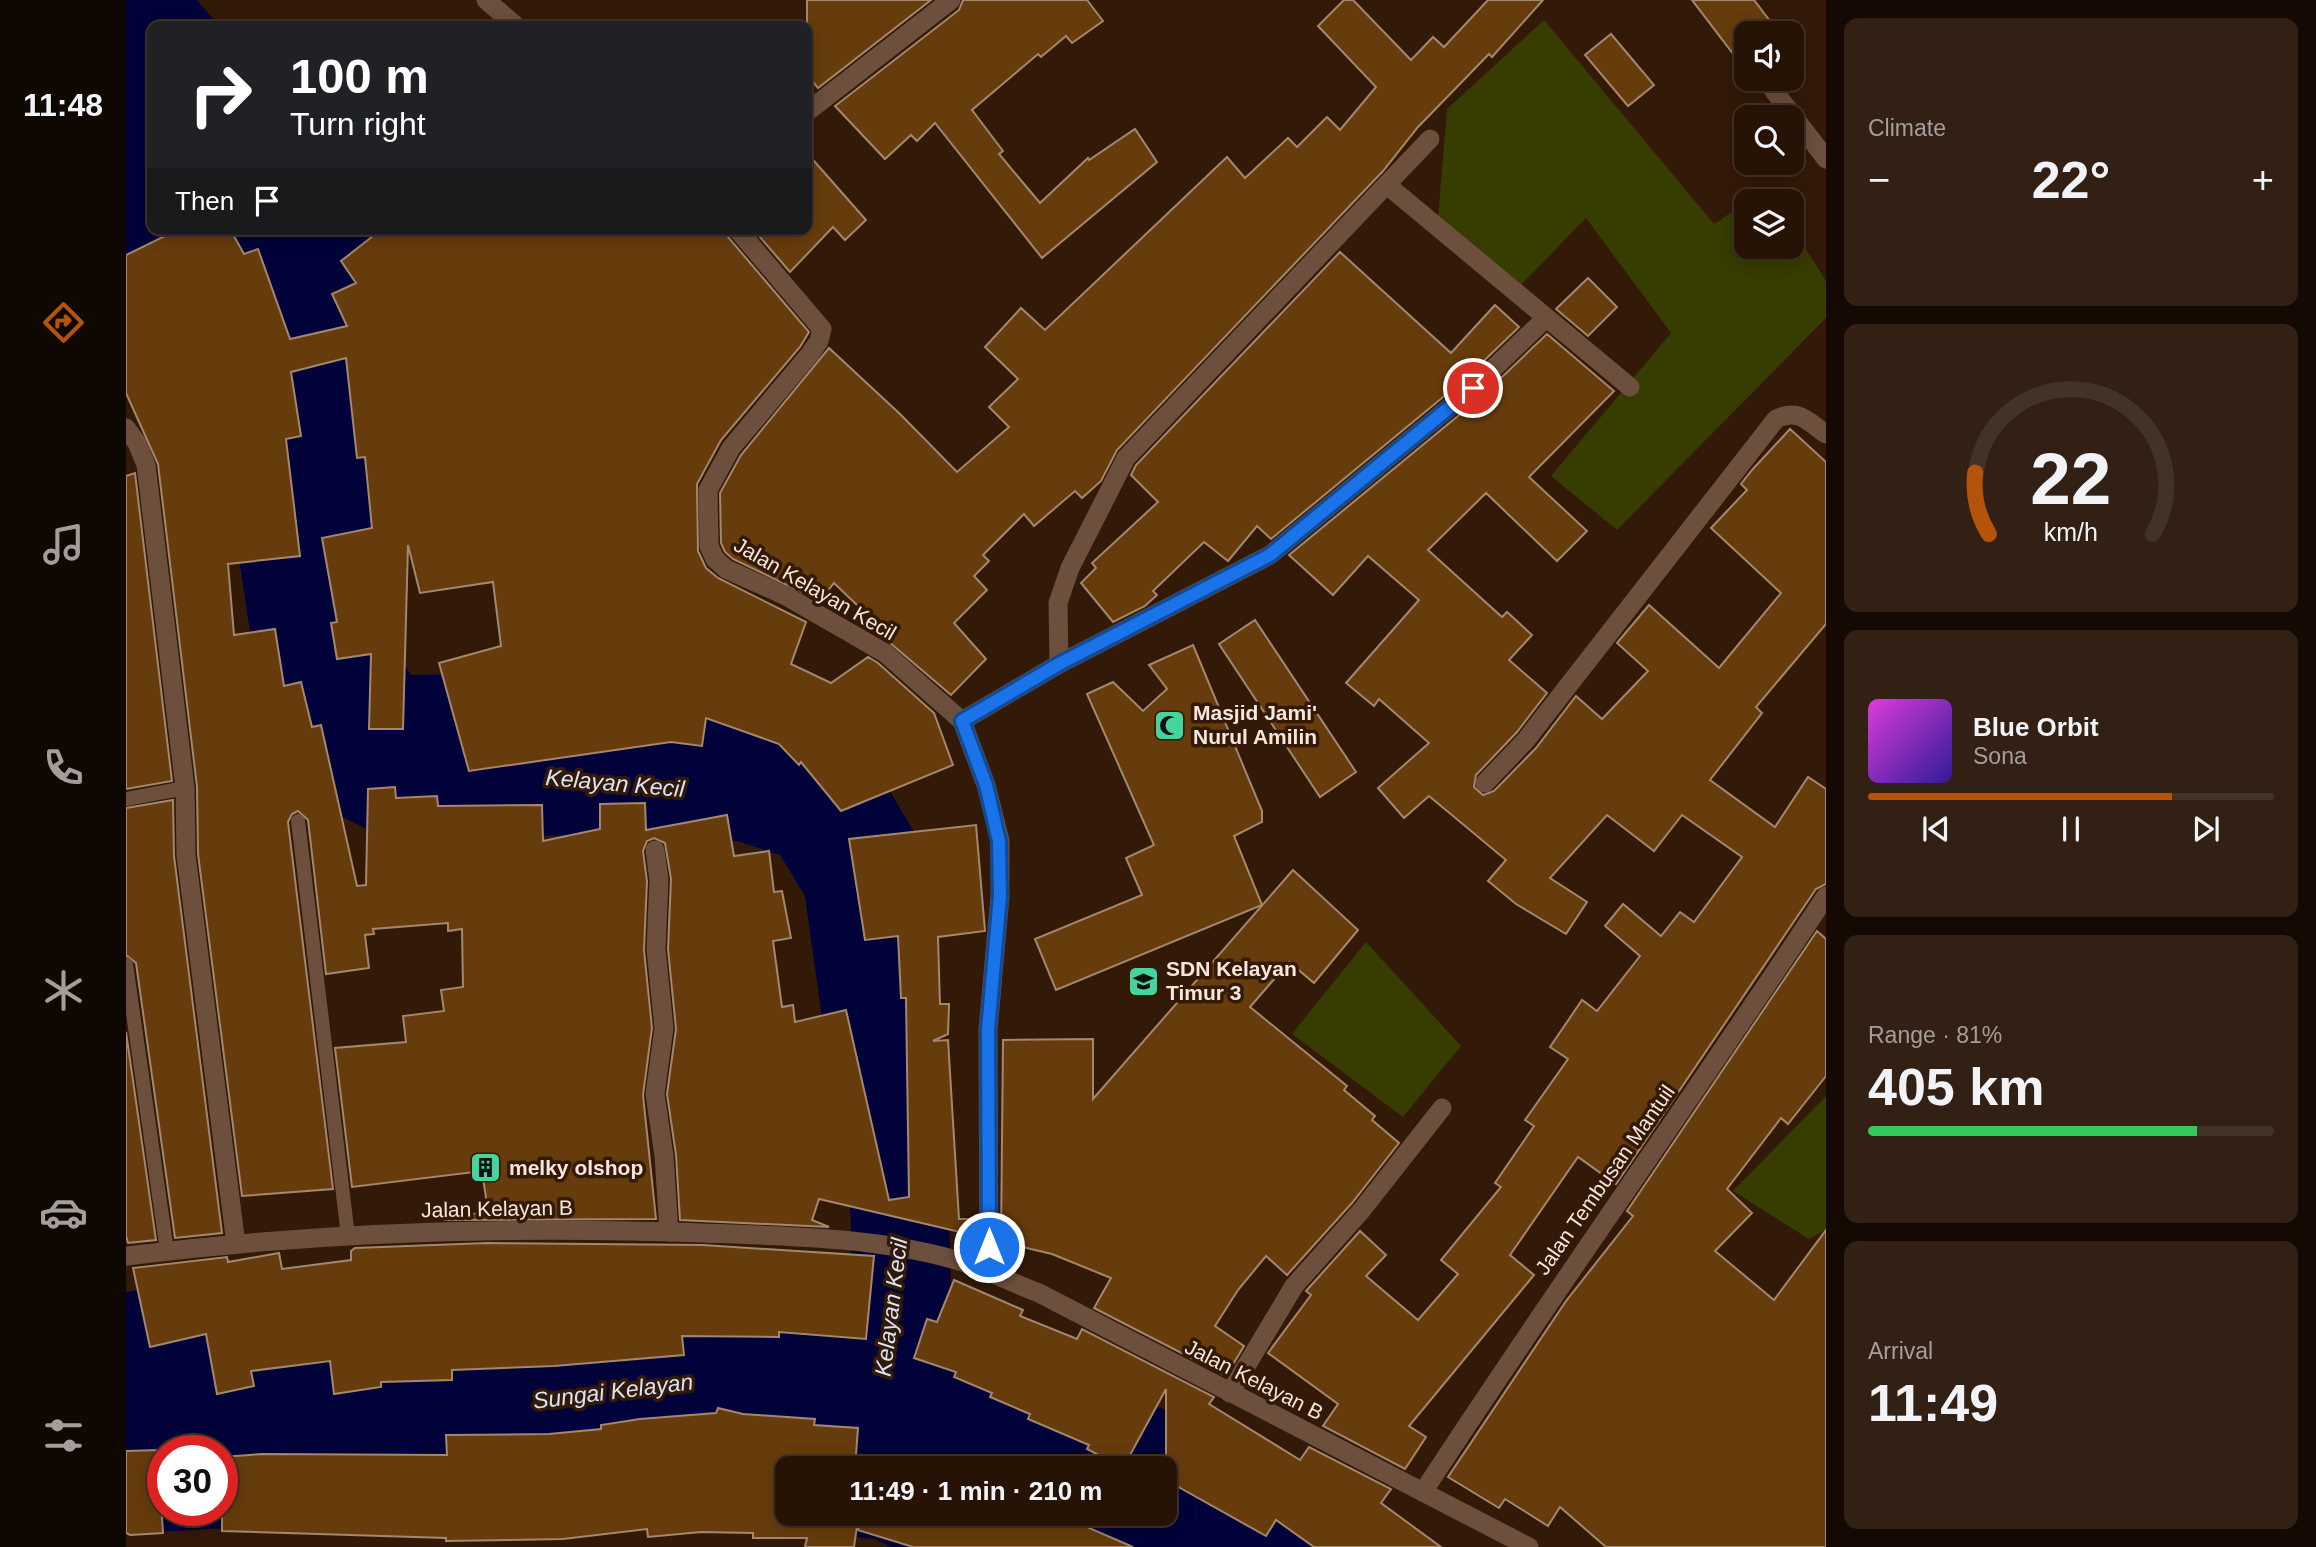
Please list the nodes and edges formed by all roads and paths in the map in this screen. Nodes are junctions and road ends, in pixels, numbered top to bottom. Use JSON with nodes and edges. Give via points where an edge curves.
{"nodes":[{"id":1,"x":486,"y":0,"type":"edge"},
{"id":2,"x":951,"y":0,"type":"edge"},
{"id":3,"x":510,"y":21,"type":"edge"},
{"id":4,"x":1774,"y":91,"type":"edge"},
{"id":5,"x":812,"y":108,"type":"edge"},
{"id":6,"x":1430,"y":139,"type":"dead end"},
{"id":7,"x":1826,"y":159,"type":"edge"},
{"id":8,"x":1387,"y":185,"type":"junction"},
{"id":9,"x":742,"y":235,"type":"edge"},
{"id":10,"x":1545,"y":319,"type":"junction"},
{"id":11,"x":1630,"y":387,"type":"dead end"},
{"id":12,"x":126,"y":428,"type":"edge"},
{"id":13,"x":1826,"y":434,"type":"edge"},
{"id":14,"x":1059,"y":664,"type":"junction"},
{"id":15,"x":962,"y":721,"type":"junction"},
{"id":16,"x":1485,"y":783,"type":"dead end"},
{"id":17,"x":185,"y":788,"type":"junction"},
{"id":18,"x":126,"y":799,"type":"edge"},
{"id":19,"x":298,"y":821,"type":"dead end"},
{"id":20,"x":655,"y":850,"type":"dead end"},
{"id":21,"x":1826,"y":896,"type":"edge"},
{"id":22,"x":126,"y":964,"type":"edge"},
{"id":23,"x":1441,"y":1108,"type":"dead end"},
{"id":24,"x":668,"y":1232,"type":"junction"},
{"id":25,"x":348,"y":1237,"type":"junction"},
{"id":26,"x":236,"y":1244,"type":"junction"},
{"id":27,"x":167,"y":1251,"type":"junction"},
{"id":28,"x":126,"y":1256,"type":"edge"},
{"id":29,"x":989,"y":1273,"type":"junction"},
{"id":30,"x":1230,"y":1393,"type":"junction"},
{"id":31,"x":1423,"y":1492,"type":"junction"},
{"id":32,"x":1529,"y":1547,"type":"edge"}],
"edges":[{"from":1,"to":3,"type":"street"},
{"from":2,"to":5,"type":"street"},
{"from":4,"to":7,"type":"street"},
{"from":6,"to":8,"type":"street"},
{"from":8,"to":10,"type":"street"},
{"from":8,"to":14,"type":"street","via":[[1126,458],[1081,544],[1058,603]]},
{"from":9,"to":15,"type":"street","name":"Jalan Kelayan Kecil","via":[[822,329],[810,354],[731,448],[708,490],[709,546],[726,569],[786,596],[886,653]]},
{"from":10,"to":11,"type":"street"},
{"from":10,"to":14,"type":"street","via":[[1473,388],[1270,555]]},
{"from":12,"to":17,"type":"street","via":[[146,465]]},
{"from":13,"to":16,"type":"street","via":[[1796,414],[1776,419],[1526,740]]},
{"from":14,"to":15,"type":"street"},
{"from":15,"to":29,"type":"street","name":"Jalan Kelayan Kecil","via":[[986,785],[999,841],[1000,896],[988,1030]]},
{"from":17,"to":18,"type":"lane"},
{"from":17,"to":26,"type":"street","via":[[186,855]]},
{"from":19,"to":25,"type":"lane"},
{"from":20,"to":24,"type":"street","via":[[659,880],[656,948],[664,1028],[655,1094]]},
{"from":21,"to":31,"type":"street","name":"Jalan Tembusan Mantuil","via":[[1543,1308]]},
{"from":22,"to":27,"type":"lane"},
{"from":23,"to":30,"type":"street","via":[[1361,1211],[1294,1286]]},
{"from":24,"to":25,"type":"street","name":"Jalan Kelayan B","via":[[503,1230]]},
{"from":24,"to":29,"type":"street","name":"Jalan Kelayan B","via":[[870,1244],[956,1260]]},
{"from":25,"to":26,"type":"street","name":"Jalan Kelayan B"},
{"from":26,"to":27,"type":"street","name":"Jalan Kelayan B"},
{"from":27,"to":28,"type":"street","name":"Jalan Kelayan B"},
{"from":29,"to":30,"type":"street","name":"Jalan Kelayan B","via":[[1039,1293]]},
{"from":30,"to":31,"type":"street","name":"Jalan Kelayan B"},
{"from":31,"to":32,"type":"street","name":"Jalan Kelayan B"}]}
